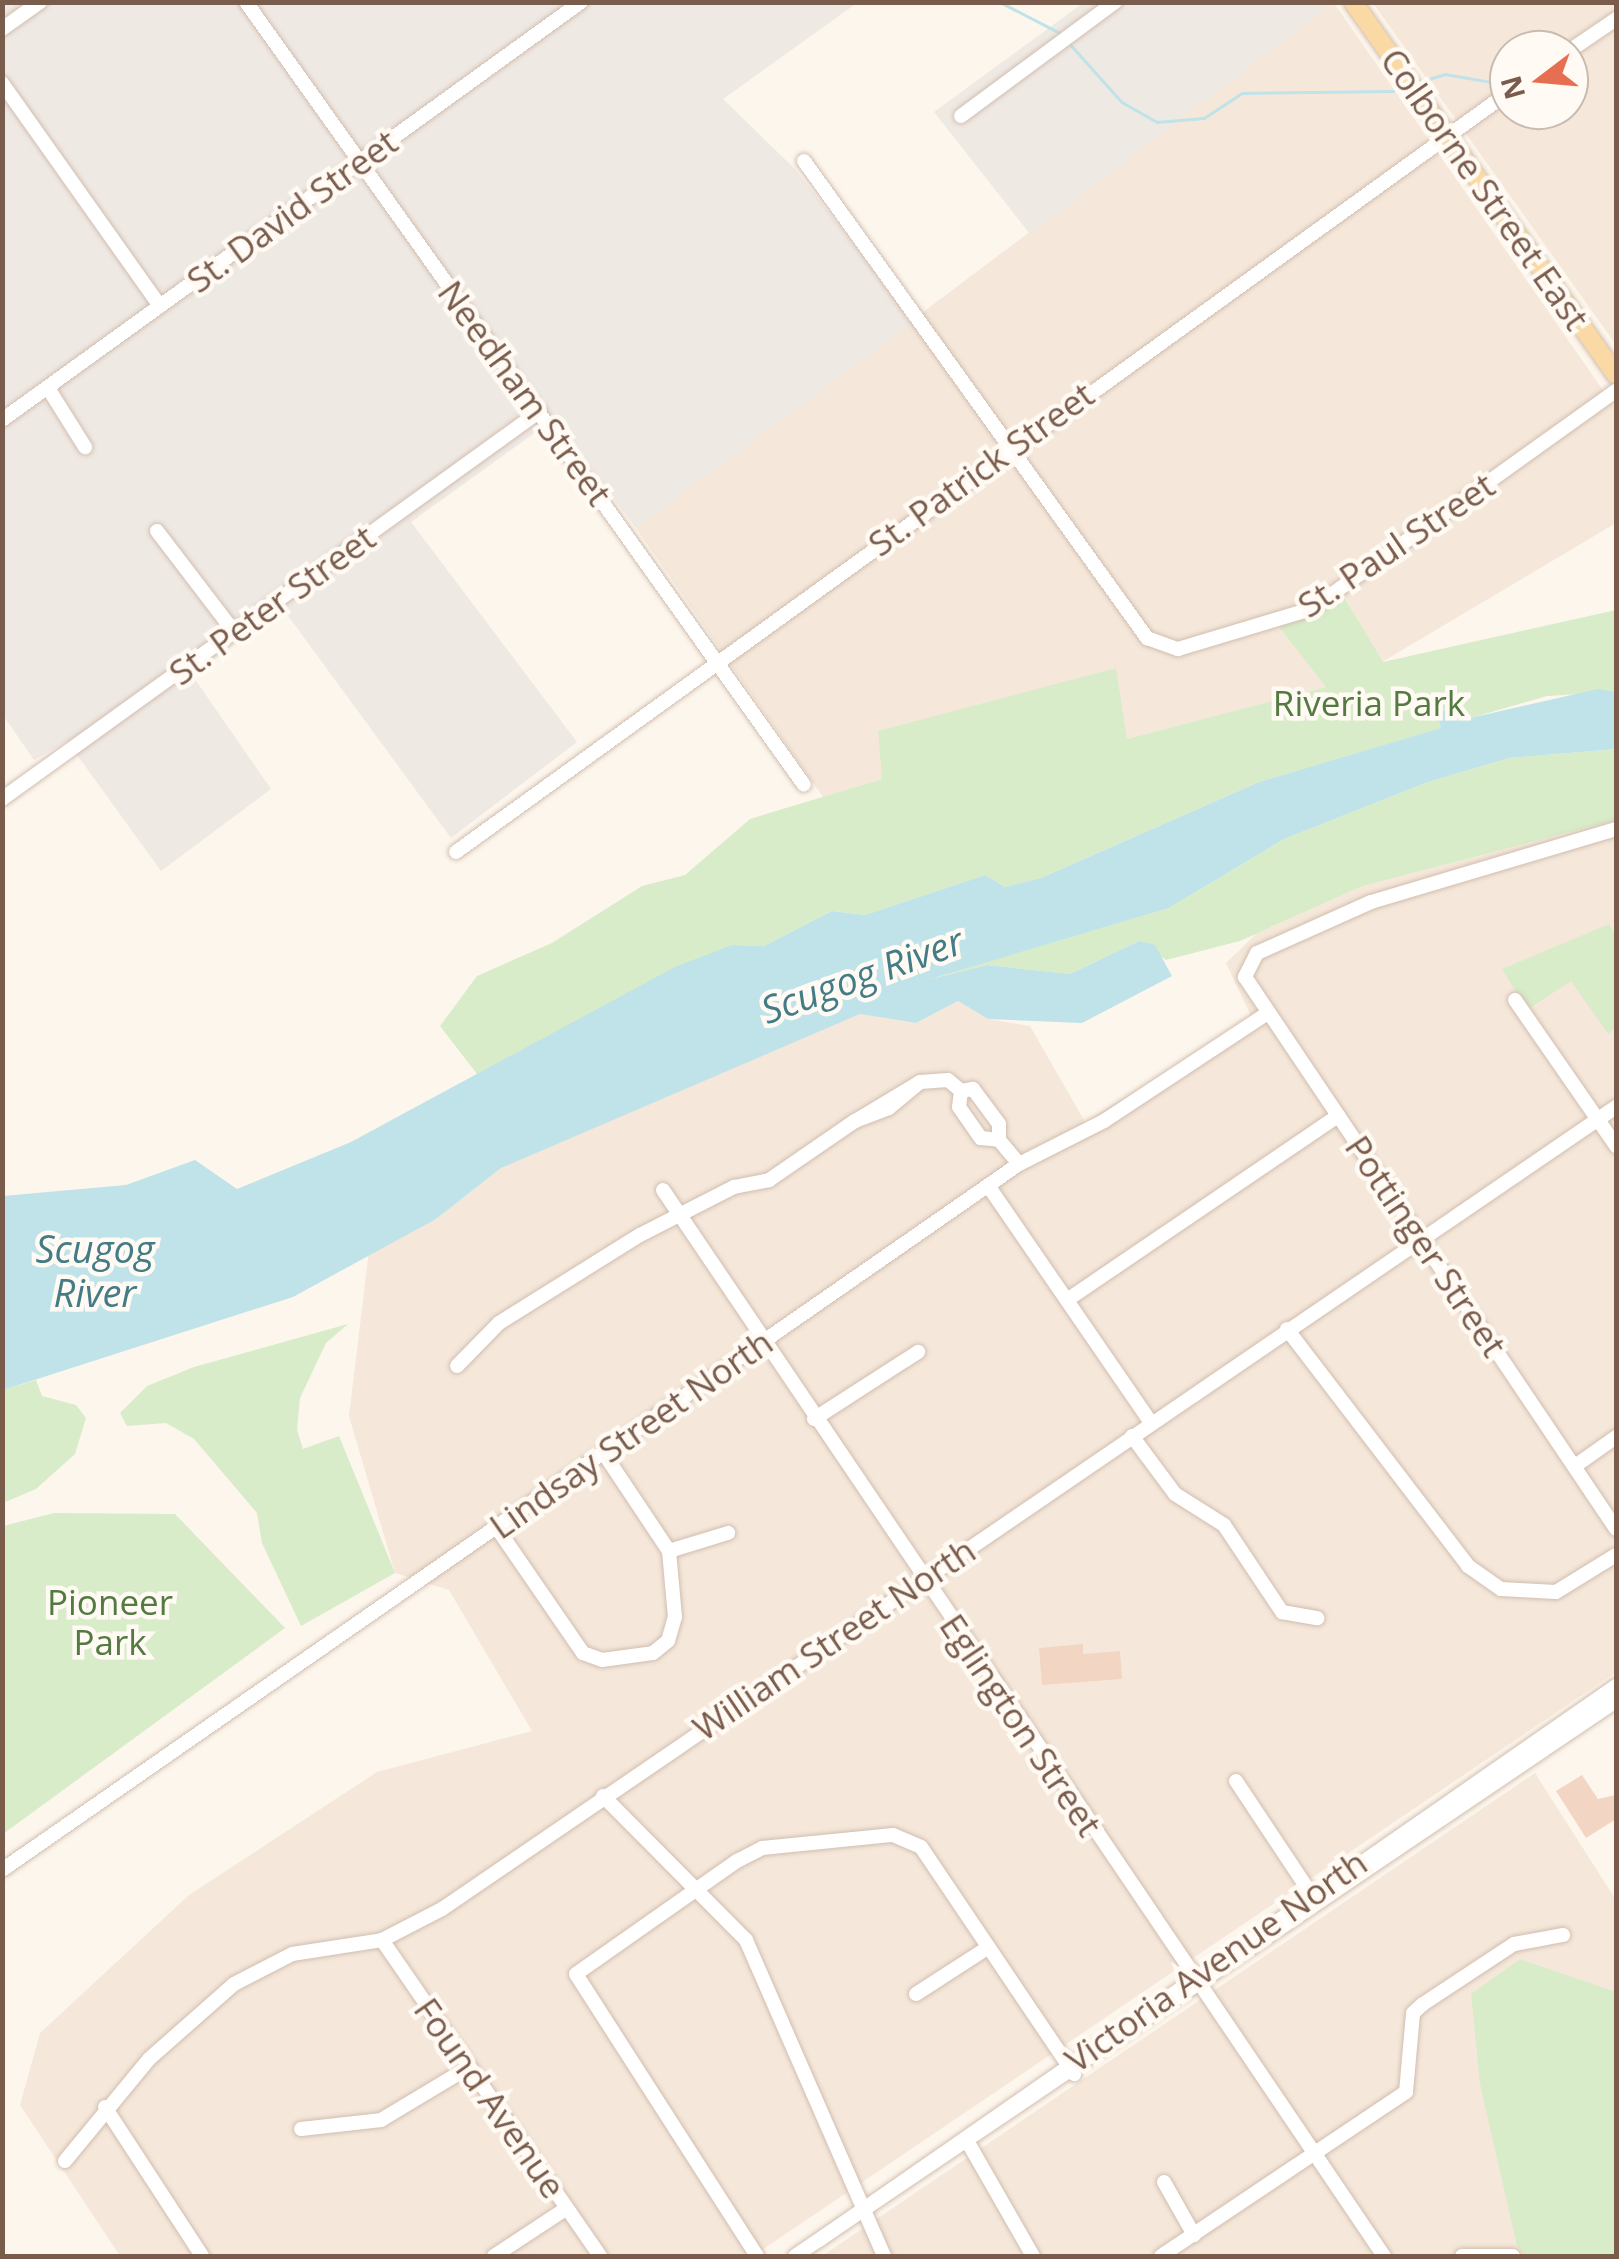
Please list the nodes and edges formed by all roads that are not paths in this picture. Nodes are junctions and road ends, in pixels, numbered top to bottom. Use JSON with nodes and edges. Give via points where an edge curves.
{"nodes":[{"id":1,"x":40,"y":2,"type":"edge"},
{"id":2,"x":246,"y":2,"type":"edge"},
{"id":3,"x":581,"y":2,"type":"edge"},
{"id":4,"x":1115,"y":2,"type":"edge"},
{"id":5,"x":1353,"y":2,"type":"edge"},
{"id":6,"x":1616,"y":19,"type":"edge"},
{"id":7,"x":2,"y":29,"type":"edge"},
{"id":8,"x":1589,"y":37,"type":"edge"},
{"id":9,"x":2,"y":83,"type":"edge"},
{"id":10,"x":1489,"y":105,"type":"edge"},
{"id":11,"x":962,"y":116,"type":"dead end"},
{"id":12,"x":1446,"y":134,"type":"junction"},
{"id":13,"x":804,"y":161,"type":"dead end"},
{"id":14,"x":359,"y":162,"type":"junction"},
{"id":15,"x":160,"y":306,"type":"junction"},
{"id":16,"x":1616,"y":376,"type":"edge"},
{"id":17,"x":48,"y":388,"type":"junction"},
{"id":18,"x":1616,"y":390,"type":"edge"},
{"id":19,"x":540,"y":411,"type":"junction"},
{"id":20,"x":2,"y":420,"type":"edge"},
{"id":21,"x":86,"y":446,"type":"dead end"},
{"id":22,"x":1011,"y":446,"type":"junction"},
{"id":23,"x":157,"y":531,"type":"dead end"},
{"id":24,"x":234,"y":632,"type":"junction"},
{"id":25,"x":716,"y":663,"type":"junction"},
{"id":26,"x":804,"y":785,"type":"dead end"},
{"id":27,"x":2,"y":799,"type":"edge"},
{"id":28,"x":1616,"y":829,"type":"edge"},
{"id":29,"x":456,"y":852,"type":"dead end"},
{"id":30,"x":1515,"y":1000,"type":"dead end"},
{"id":31,"x":1268,"y":1013,"type":"junction"},
{"id":32,"x":961,"y":1090,"type":"junction"},
{"id":33,"x":1616,"y":1107,"type":"edge"},
{"id":34,"x":1338,"y":1116,"type":"junction"},
{"id":35,"x":1598,"y":1120,"type":"junction"},
{"id":36,"x":999,"y":1140,"type":"junction"},
{"id":37,"x":1616,"y":1146,"type":"edge"},
{"id":38,"x":1019,"y":1164,"type":"junction"},
{"id":39,"x":989,"y":1187,"type":"junction"},
{"id":40,"x":664,"y":1190,"type":"dead end"},
{"id":41,"x":681,"y":1216,"type":"junction"},
{"id":42,"x":1421,"y":1239,"type":"junction"},
{"id":43,"x":1068,"y":1300,"type":"junction"},
{"id":44,"x":1287,"y":1329,"type":"junction"},
{"id":45,"x":763,"y":1342,"type":"junction"},
{"id":46,"x":918,"y":1352,"type":"dead end"},
{"id":47,"x":457,"y":1366,"type":"dead end"},
{"id":48,"x":814,"y":1419,"type":"junction"},
{"id":49,"x":1151,"y":1423,"type":"junction"},
{"id":50,"x":1132,"y":1436,"type":"junction"},
{"id":51,"x":1616,"y":1437,"type":"edge"},
{"id":52,"x":605,"y":1455,"type":"junction"},
{"id":53,"x":1575,"y":1466,"type":"junction"},
{"id":54,"x":497,"y":1528,"type":"junction"},
{"id":55,"x":1616,"y":1529,"type":"edge"},
{"id":56,"x":728,"y":1533,"type":"dead end"},
{"id":57,"x":669,"y":1551,"type":"junction"},
{"id":58,"x":1616,"y":1555,"type":"edge"},
{"id":59,"x":922,"y":1579,"type":"junction"},
{"id":60,"x":1317,"y":1618,"type":"dead end"},
{"id":61,"x":1616,"y":1686,"type":"edge"},
{"id":62,"x":1616,"y":1701,"type":"edge"},
{"id":63,"x":1236,"y":1782,"type":"dead end"},
{"id":64,"x":603,"y":1796,"type":"junction"},
{"id":65,"x":1460,"y":1799,"type":"junction"},
{"id":66,"x":2,"y":1870,"type":"edge"},
{"id":67,"x":700,"y":1887,"type":"junction"},
{"id":68,"x":1315,"y":1900,"type":"junction"},
{"id":69,"x":1563,"y":1934,"type":"dead end"},
{"id":70,"x":382,"y":1940,"type":"junction"},
{"id":71,"x":987,"y":1948,"type":"junction"},
{"id":72,"x":1194,"y":1982,"type":"junction"},
{"id":73,"x":916,"y":1994,"type":"dead end"},
{"id":74,"x":1070,"y":2068,"type":"junction"},
{"id":75,"x":466,"y":2069,"type":"junction"},
{"id":76,"x":105,"y":2107,"type":"junction"},
{"id":77,"x":301,"y":2129,"type":"dead end"},
{"id":78,"x":966,"y":2140,"type":"junction"},
{"id":79,"x":1312,"y":2154,"type":"junction"},
{"id":80,"x":65,"y":2161,"type":"dead end"},
{"id":81,"x":1164,"y":2182,"type":"dead end"},
{"id":82,"x":567,"y":2208,"type":"junction"},
{"id":83,"x":863,"y":2211,"type":"junction"},
{"id":84,"x":1194,"y":2235,"type":"junction"},
{"id":85,"x":202,"y":2256,"type":"edge"},
{"id":86,"x":494,"y":2256,"type":"edge"},
{"id":87,"x":600,"y":2256,"type":"edge"},
{"id":88,"x":757,"y":2256,"type":"edge"},
{"id":89,"x":795,"y":2256,"type":"edge"},
{"id":90,"x":884,"y":2256,"type":"edge"},
{"id":91,"x":1033,"y":2256,"type":"edge"},
{"id":92,"x":1161,"y":2256,"type":"edge"},
{"id":93,"x":1384,"y":2256,"type":"edge"},
{"id":94,"x":1462,"y":2256,"type":"edge"},
{"id":95,"x":1513,"y":2256,"type":"edge"}],
"edges":[{"from":1,"to":7,"type":"street"},
{"from":2,"to":14,"type":"street","name":"Needham Street"},
{"from":3,"to":14,"type":"street","name":"St. David Street"},
{"from":4,"to":11,"type":"street"},
{"from":5,"to":12,"type":"main road","name":"Colborne Street East"},
{"from":6,"to":8,"type":"street"},
{"from":9,"to":15,"type":"street"},
{"from":10,"to":12,"type":"street","name":"St. Patrick Street"},
{"from":12,"to":16,"type":"main road","name":"Colborne Street East"},
{"from":12,"to":22,"type":"street","name":"St. Patrick Street"},
{"from":13,"to":22,"type":"street"},
{"from":14,"to":15,"type":"street","name":"St. David Street"},
{"from":14,"to":19,"type":"street","name":"Needham Street"},
{"from":15,"to":17,"type":"street","name":"St. David Street"},
{"from":17,"to":20,"type":"street","name":"St. David Street"},
{"from":17,"to":21,"type":"street"},
{"from":18,"to":22,"type":"street","name":"St. Paul Street","via":[[1312,609],[1178,649],[1156,642]]},
{"from":19,"to":24,"type":"street","name":"St. Peter Street"},
{"from":19,"to":25,"type":"street","name":"Needham Street"},
{"from":22,"to":25,"type":"street","name":"St. Patrick Street"},
{"from":23,"to":24,"type":"street"},
{"from":24,"to":27,"type":"street","name":"St. Peter Street"},
{"from":25,"to":26,"type":"street","name":"Needham Street"},
{"from":25,"to":29,"type":"street","name":"St. Patrick Street"},
{"from":28,"to":31,"type":"street","name":"Pottinger Street","via":[[1371,902],[1247,960],[1245,977]]},
{"from":30,"to":35,"type":"street"},
{"from":31,"to":34,"type":"street","name":"Pottinger Street"},
{"from":31,"to":38,"type":"street","name":"Lindsay Street North","via":[[1104,1121]]},
{"from":32,"to":36,"type":"street","via":[[973,1089],[1000,1124]]},
{"from":32,"to":36,"type":"street","via":[[959,1107],[981,1138]]},
{"from":32,"to":41,"type":"street","via":[[948,1080],[920,1082],[769,1180],[734,1186]]},
{"from":33,"to":35,"type":"street","name":"William Street North"},
{"from":34,"to":42,"type":"street","name":"Pottinger Street"},
{"from":34,"to":43,"type":"street"},
{"from":35,"to":37,"type":"street"},
{"from":35,"to":42,"type":"street","name":"William Street North"},
{"from":36,"to":38,"type":"street"},
{"from":38,"to":39,"type":"street","name":"Lindsay Street North"},
{"from":39,"to":43,"type":"street"},
{"from":39,"to":45,"type":"street","name":"Lindsay Street North"},
{"from":40,"to":41,"type":"street","name":"Eglington Street"},
{"from":41,"to":45,"type":"street","name":"Eglington Street"},
{"from":41,"to":47,"type":"street","via":[[499,1323]]},
{"from":42,"to":44,"type":"street","name":"William Street North"},
{"from":42,"to":53,"type":"street","name":"Pottinger Street"},
{"from":43,"to":49,"type":"street"},
{"from":44,"to":49,"type":"street","name":"William Street North"},
{"from":44,"to":58,"type":"street","via":[[1468,1566],[1500,1589],[1556,1592]]},
{"from":45,"to":48,"type":"street","name":"Eglington Street"},
{"from":45,"to":52,"type":"street","name":"Lindsay Street North"},
{"from":46,"to":48,"type":"street"},
{"from":48,"to":59,"type":"street","name":"Eglington Street"},
{"from":49,"to":50,"type":"street","name":"William Street North"},
{"from":50,"to":59,"type":"street","name":"William Street North"},
{"from":50,"to":60,"type":"street","via":[[1175,1494],[1224,1524],[1282,1612]]},
{"from":51,"to":53,"type":"street"},
{"from":52,"to":54,"type":"street","name":"Lindsay Street North"},
{"from":52,"to":57,"type":"street"},
{"from":53,"to":55,"type":"street","name":"Pottinger Street"},
{"from":54,"to":57,"type":"street","via":[[582,1653],[602,1660],[652,1653],[668,1641],[675,1618]]},
{"from":54,"to":66,"type":"street","name":"Lindsay Street North"},
{"from":56,"to":57,"type":"street"},
{"from":59,"to":64,"type":"street","name":"William Street North"},
{"from":59,"to":72,"type":"street","name":"Eglington Street"},
{"from":61,"to":65,"type":"street","name":"Victoria Avenue North"},
{"from":62,"to":65,"type":"street","name":"Victoria Avenue North"},
{"from":63,"to":68,"type":"street"},
{"from":64,"to":67,"type":"street"},
{"from":64,"to":70,"type":"street","name":"William Street North","via":[[442,1909]]},
{"from":65,"to":68,"type":"street","name":"Victoria Avenue North"},
{"from":67,"to":71,"type":"street","via":[[762,1848],[893,1835],[922,1847]]},
{"from":67,"to":83,"type":"street","via":[[746,1940]]},
{"from":67,"to":88,"type":"street","via":[[576,1974]]},
{"from":68,"to":72,"type":"street","name":"Victoria Avenue North"},
{"from":69,"to":79,"type":"street","via":[[1514,1944],[1413,2013],[1406,2092]]},
{"from":70,"to":75,"type":"street","name":"Found Avenue"},
{"from":70,"to":76,"type":"street","name":"William Street North","via":[[262,1966],[176,2034]]},
{"from":71,"to":73,"type":"street"},
{"from":71,"to":74,"type":"street"},
{"from":72,"to":74,"type":"street","name":"Victoria Avenue North"},
{"from":72,"to":79,"type":"street","name":"Eglington Street"},
{"from":74,"to":78,"type":"street","name":"Victoria Avenue North"},
{"from":75,"to":77,"type":"street","via":[[382,2120]]},
{"from":75,"to":82,"type":"street","name":"Found Avenue"},
{"from":76,"to":80,"type":"street","name":"William Street North"},
{"from":76,"to":85,"type":"street"},
{"from":78,"to":83,"type":"street","name":"Victoria Avenue North"},
{"from":78,"to":91,"type":"street"},
{"from":79,"to":84,"type":"street"},
{"from":79,"to":93,"type":"street","name":"Eglington Street"},
{"from":81,"to":84,"type":"street"},
{"from":82,"to":86,"type":"street"},
{"from":82,"to":87,"type":"street","name":"Found Avenue"},
{"from":83,"to":89,"type":"street","name":"Victoria Avenue North"},
{"from":83,"to":90,"type":"street"},
{"from":84,"to":92,"type":"street"},
{"from":94,"to":95,"type":"street"}]}
